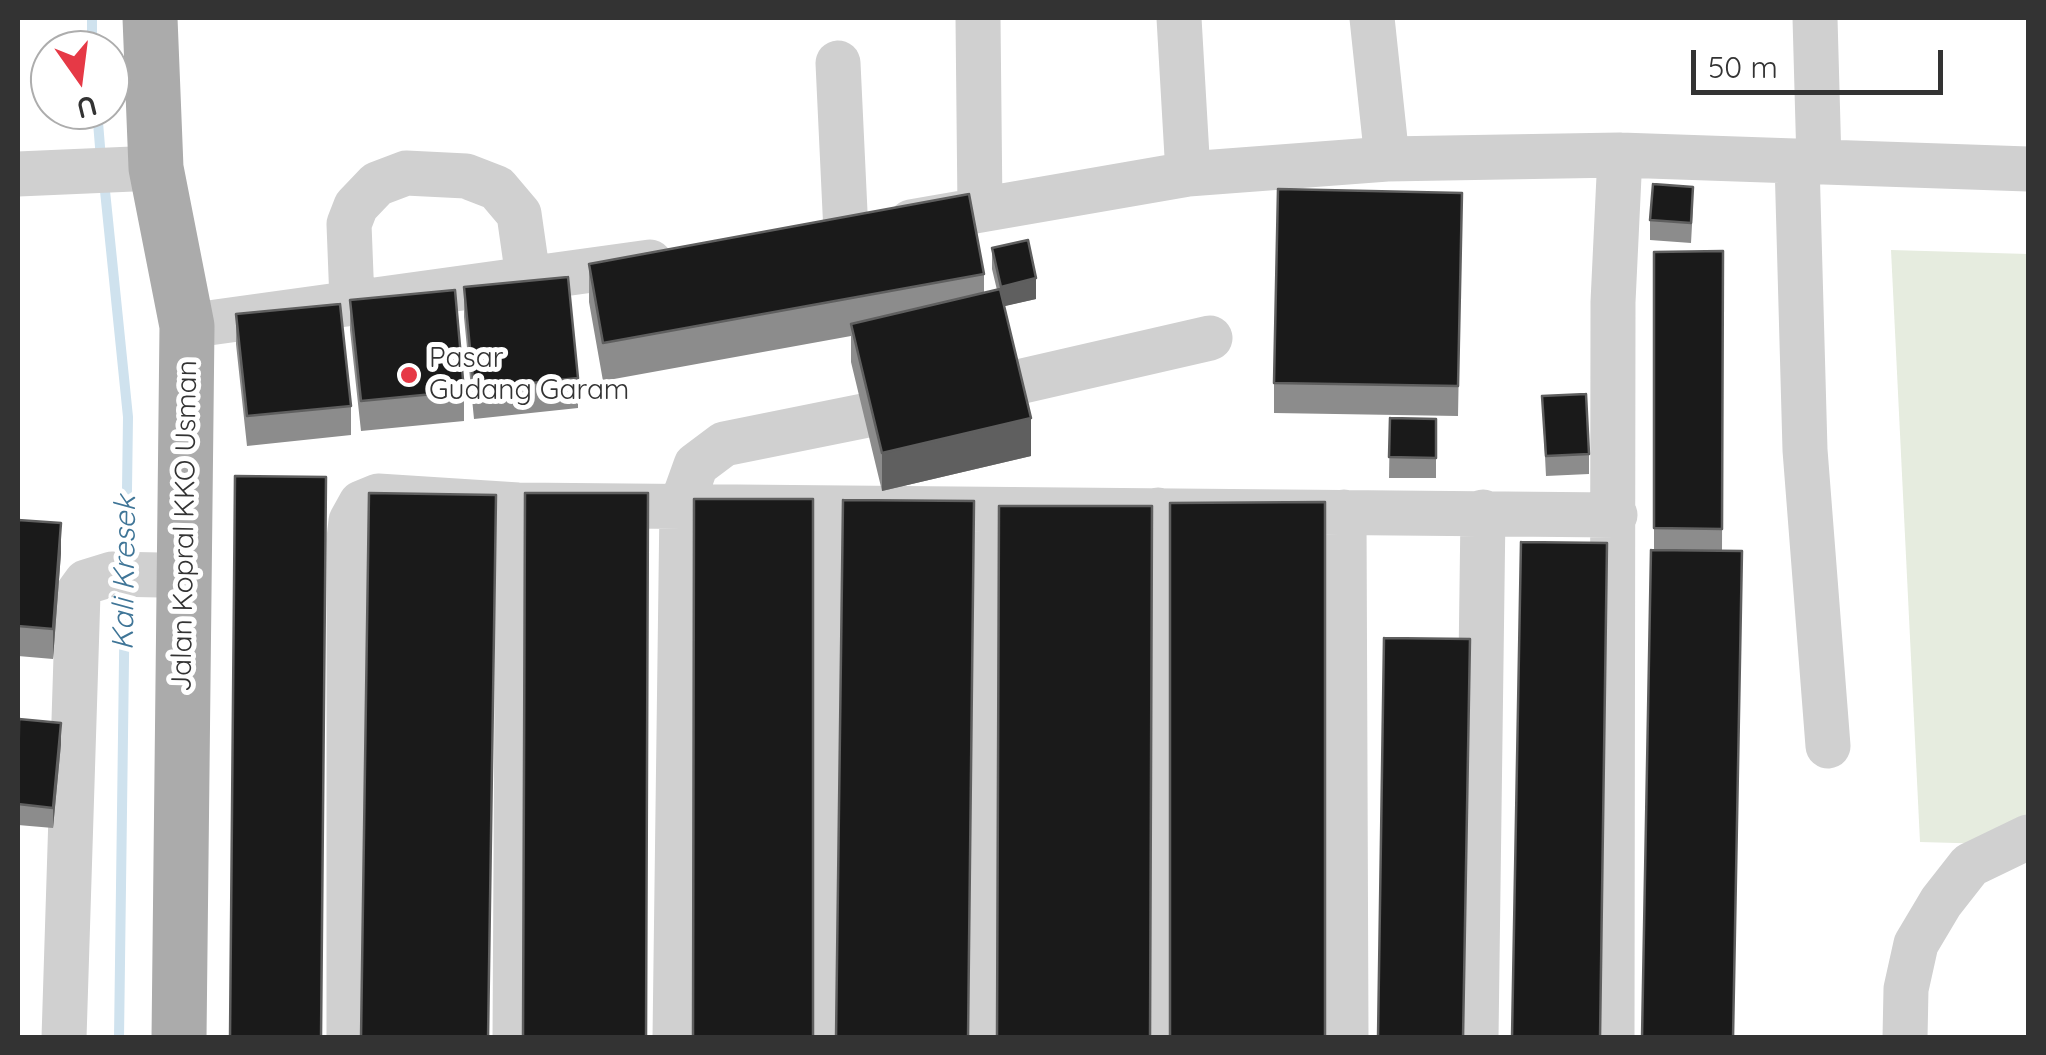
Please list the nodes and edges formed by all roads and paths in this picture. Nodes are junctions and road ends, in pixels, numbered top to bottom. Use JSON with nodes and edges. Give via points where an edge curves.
{"nodes":[{"id":1,"x":150,"y":18,"type":"edge"},
{"id":2,"x":978,"y":18,"type":"edge"},
{"id":3,"x":1179,"y":18,"type":"edge"},
{"id":4,"x":1372,"y":18,"type":"edge"},
{"id":5,"x":1815,"y":18,"type":"edge"},
{"id":6,"x":838,"y":63,"type":"dead end"},
{"id":7,"x":1620,"y":155,"type":"junction"},
{"id":8,"x":1387,"y":159,"type":"junction"},
{"id":9,"x":1808,"y":162,"type":"junction"},
{"id":10,"x":2028,"y":169,"type":"edge"},
{"id":11,"x":128,"y":171,"type":"junction"},
{"id":12,"x":18,"y":174,"type":"edge"},
{"id":13,"x":1188,"y":174,"type":"junction"},
{"id":14,"x":980,"y":210,"type":"junction"},
{"id":15,"x":693,"y":257,"type":"edge"},
{"id":16,"x":528,"y":278,"type":"junction"},
{"id":17,"x":352,"y":300,"type":"junction"},
{"id":18,"x":187,"y":326,"type":"junction"},
{"id":19,"x":1210,"y":338,"type":"dead end"},
{"id":20,"x":1014,"y":382,"type":"edge"},
{"id":21,"x":864,"y":416,"type":"edge"},
{"id":22,"x":518,"y":504,"type":"junction"},
{"id":23,"x":682,"y":504,"type":"junction"},
{"id":24,"x":831,"y":508,"type":"junction"},
{"id":25,"x":988,"y":510,"type":"junction"},
{"id":26,"x":1158,"y":510,"type":"junction"},
{"id":27,"x":1344,"y":512,"type":"junction"},
{"id":28,"x":1482,"y":512,"type":"junction"},
{"id":29,"x":1615,"y":515,"type":"junction"},
{"id":30,"x":173,"y":578,"type":"junction"},
{"id":31,"x":1828,"y":746,"type":"dead end"},
{"id":32,"x":2028,"y":837,"type":"edge"},
{"id":33,"x":64,"y":1038,"type":"edge"},
{"id":34,"x":179,"y":1038,"type":"edge"},
{"id":35,"x":349,"y":1038,"type":"edge"},
{"id":36,"x":515,"y":1038,"type":"edge"},
{"id":37,"x":676,"y":1038,"type":"edge"},
{"id":38,"x":827,"y":1038,"type":"edge"},
{"id":39,"x":982,"y":1038,"type":"edge"},
{"id":40,"x":1155,"y":1038,"type":"edge"},
{"id":41,"x":1346,"y":1038,"type":"edge"},
{"id":42,"x":1476,"y":1038,"type":"edge"},
{"id":43,"x":1612,"y":1038,"type":"edge"},
{"id":44,"x":1905,"y":1038,"type":"edge"}],
"edges":[{"from":1,"to":11,"type":"main road","name":"Jalan Kopral KKO Usman"},
{"from":2,"to":14,"type":"street"},
{"from":3,"to":13,"type":"street"},
{"from":4,"to":8,"type":"street"},
{"from":5,"to":9,"type":"street"},
{"from":6,"to":14,"type":"street","via":[[827,236]]},
{"from":7,"to":8,"type":"street"},
{"from":7,"to":9,"type":"street"},
{"from":7,"to":29,"type":"street"},
{"from":8,"to":13,"type":"street"},
{"from":9,"to":10,"type":"street"},
{"from":9,"to":31,"type":"street","via":[[1805,450]]},
{"from":11,"to":12,"type":"street"},
{"from":11,"to":18,"type":"main road","name":"Jalan Kopral KKO Usman"},
{"from":13,"to":14,"type":"street"},
{"from":15,"to":16,"type":"street"},
{"from":16,"to":17,"type":"street"},
{"from":16,"to":17,"type":"street","via":[[520,214],[497,188],[466,176],[406,173],[377,184],[356,206],[349,224]]},
{"from":17,"to":18,"type":"street"},
{"from":18,"to":30,"type":"main road","name":"Jalan Kopral KKO Usman"},
{"from":19,"to":20,"type":"street"},
{"from":21,"to":23,"type":"street","via":[[724,444],[696,465]]},
{"from":22,"to":23,"type":"street"},
{"from":22,"to":35,"type":"street","via":[[378,496],[361,503],[351,522]]},
{"from":22,"to":36,"type":"street"},
{"from":23,"to":24,"type":"street"},
{"from":23,"to":37,"type":"street"},
{"from":24,"to":25,"type":"street"},
{"from":24,"to":38,"type":"street"},
{"from":25,"to":26,"type":"street"},
{"from":25,"to":39,"type":"street"},
{"from":26,"to":27,"type":"street"},
{"from":26,"to":40,"type":"street"},
{"from":27,"to":28,"type":"street"},
{"from":27,"to":41,"type":"street"},
{"from":28,"to":29,"type":"street"},
{"from":28,"to":42,"type":"street"},
{"from":29,"to":43,"type":"street"},
{"from":30,"to":33,"type":"street","via":[[112,574],[86,582],[78,594]]},
{"from":30,"to":34,"type":"main road","name":"Jalan Kopral KKO Usman"},
{"from":32,"to":44,"type":"street","via":[[1970,865],[1916,944]]}]}
